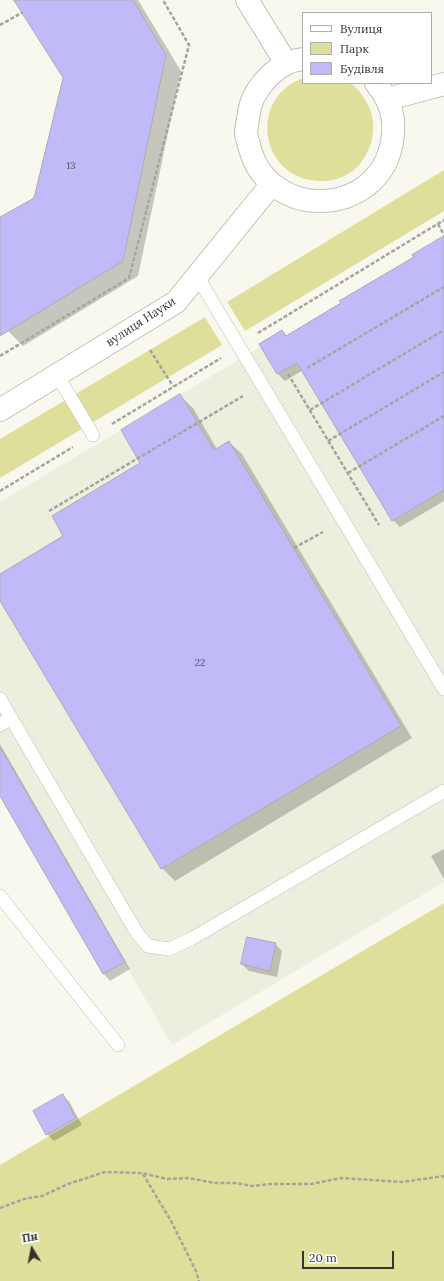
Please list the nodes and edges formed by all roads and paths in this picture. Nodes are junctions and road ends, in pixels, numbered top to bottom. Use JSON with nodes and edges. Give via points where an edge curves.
{"nodes":[{"id":1,"x":163,"y":0,"type":"edge"},
{"id":2,"x":247,"y":0,"type":"edge"},
{"id":3,"x":23,"y":12,"type":"dead end"},
{"id":4,"x":0,"y":25,"type":"edge"},
{"id":5,"x":294,"y":61,"type":"edge"},
{"id":6,"x":444,"y":84,"type":"edge"},
{"id":7,"x":382,"y":91,"type":"edge"},
{"id":8,"x":271,"y":185,"type":"junction"},
{"id":9,"x":444,"y":220,"type":"edge"},
{"id":10,"x":438,"y":224,"type":"junction"},
{"id":11,"x":444,"y":235,"type":"edge"},
{"id":12,"x":197,"y":276,"type":"junction"},
{"id":13,"x":444,"y":287,"type":"edge"},
{"id":14,"x":136,"y":327,"type":"junction"},
{"id":15,"x":444,"y":330,"type":"edge"},
{"id":16,"x":240,"y":347,"type":"junction"},
{"id":17,"x":0,"y":356,"type":"edge"},
{"id":18,"x":307,"y":368,"type":"dead end"},
{"id":19,"x":444,"y":372,"type":"edge"},
{"id":20,"x":288,"y":374,"type":"dead end"},
{"id":21,"x":57,"y":375,"type":"junction"},
{"id":22,"x":262,"y":385,"type":"junction"},
{"id":23,"x":173,"y":386,"type":"junction"},
{"id":24,"x":0,"y":410,"type":"edge"},
{"id":25,"x":310,"y":410,"type":"junction"},
{"id":26,"x":444,"y":416,"type":"edge"},
{"id":27,"x":93,"y":435,"type":"junction"},
{"id":28,"x":328,"y":441,"type":"junction"},
{"id":29,"x":348,"y":474,"type":"junction"},
{"id":30,"x":0,"y":491,"type":"edge"},
{"id":31,"x":49,"y":512,"type":"dead end"},
{"id":32,"x":343,"y":520,"type":"junction"},
{"id":33,"x":379,"y":525,"type":"dead end"},
{"id":34,"x":294,"y":548,"type":"dead end"},
{"id":35,"x":444,"y":689,"type":"edge"},
{"id":36,"x":0,"y":699,"type":"edge"},
{"id":37,"x":11,"y":718,"type":"junction"},
{"id":38,"x":0,"y":724,"type":"edge"},
{"id":39,"x":444,"y":791,"type":"edge"},
{"id":40,"x":0,"y":896,"type":"edge"},
{"id":41,"x":118,"y":1045,"type":"dead end"},
{"id":42,"x":142,"y":1173,"type":"junction"},
{"id":43,"x":444,"y":1176,"type":"edge"},
{"id":44,"x":0,"y":1208,"type":"edge"},
{"id":45,"x":199,"y":1281,"type":"edge"}],
"edges":[{"from":1,"to":17,"type":"path","via":[[189,44],[129,278]]},
{"from":2,"to":5,"type":"street"},
{"from":3,"to":4,"type":"path"},
{"from":5,"to":8,"type":"street","via":[[264,81],[250,106],[246,134],[254,162]]},
{"from":6,"to":7,"type":"street"},
{"from":7,"to":8,"type":"street","via":[[394,127],[389,155],[375,179],[352,196],[324,202],[296,199]]},
{"from":8,"to":12,"type":"street","name":"вулиця Науки"},
{"from":9,"to":10,"type":"path"},
{"from":10,"to":11,"type":"path"},
{"from":10,"to":16,"type":"path","via":[[255,335]]},
{"from":12,"to":14,"type":"street","name":"вулиця Науки","via":[[176,302]]},
{"from":12,"to":16,"type":"lane"},
{"from":13,"to":18,"type":"path"},
{"from":14,"to":21,"type":"street","name":"вулиця Науки"},
{"from":14,"to":23,"type":"path"},
{"from":15,"to":25,"type":"path"},
{"from":16,"to":22,"type":"lane"},
{"from":16,"to":23,"type":"path"},
{"from":19,"to":28,"type":"path"},
{"from":20,"to":25,"type":"path"},
{"from":21,"to":24,"type":"street","name":"вулиця Науки"},
{"from":21,"to":27,"type":"lane"},
{"from":22,"to":31,"type":"path"},
{"from":22,"to":32,"type":"lane"},
{"from":23,"to":27,"type":"path"},
{"from":25,"to":28,"type":"path"},
{"from":26,"to":29,"type":"path"},
{"from":27,"to":30,"type":"path"},
{"from":28,"to":29,"type":"path"},
{"from":29,"to":33,"type":"path"},
{"from":32,"to":34,"type":"path"},
{"from":32,"to":35,"type":"lane"},
{"from":36,"to":37,"type":"lane"},
{"from":37,"to":38,"type":"lane"},
{"from":37,"to":39,"type":"lane","via":[[137,933],[148,946],[169,949],[192,939]]},
{"from":40,"to":41,"type":"lane"},
{"from":42,"to":43,"type":"path","via":[[167,1179],[188,1178],[252,1186],[311,1184],[341,1178],[402,1182]]},
{"from":42,"to":44,"type":"path","via":[[105,1172],[42,1196],[24,1199]]},
{"from":42,"to":45,"type":"path","via":[[171,1221]]}]}
